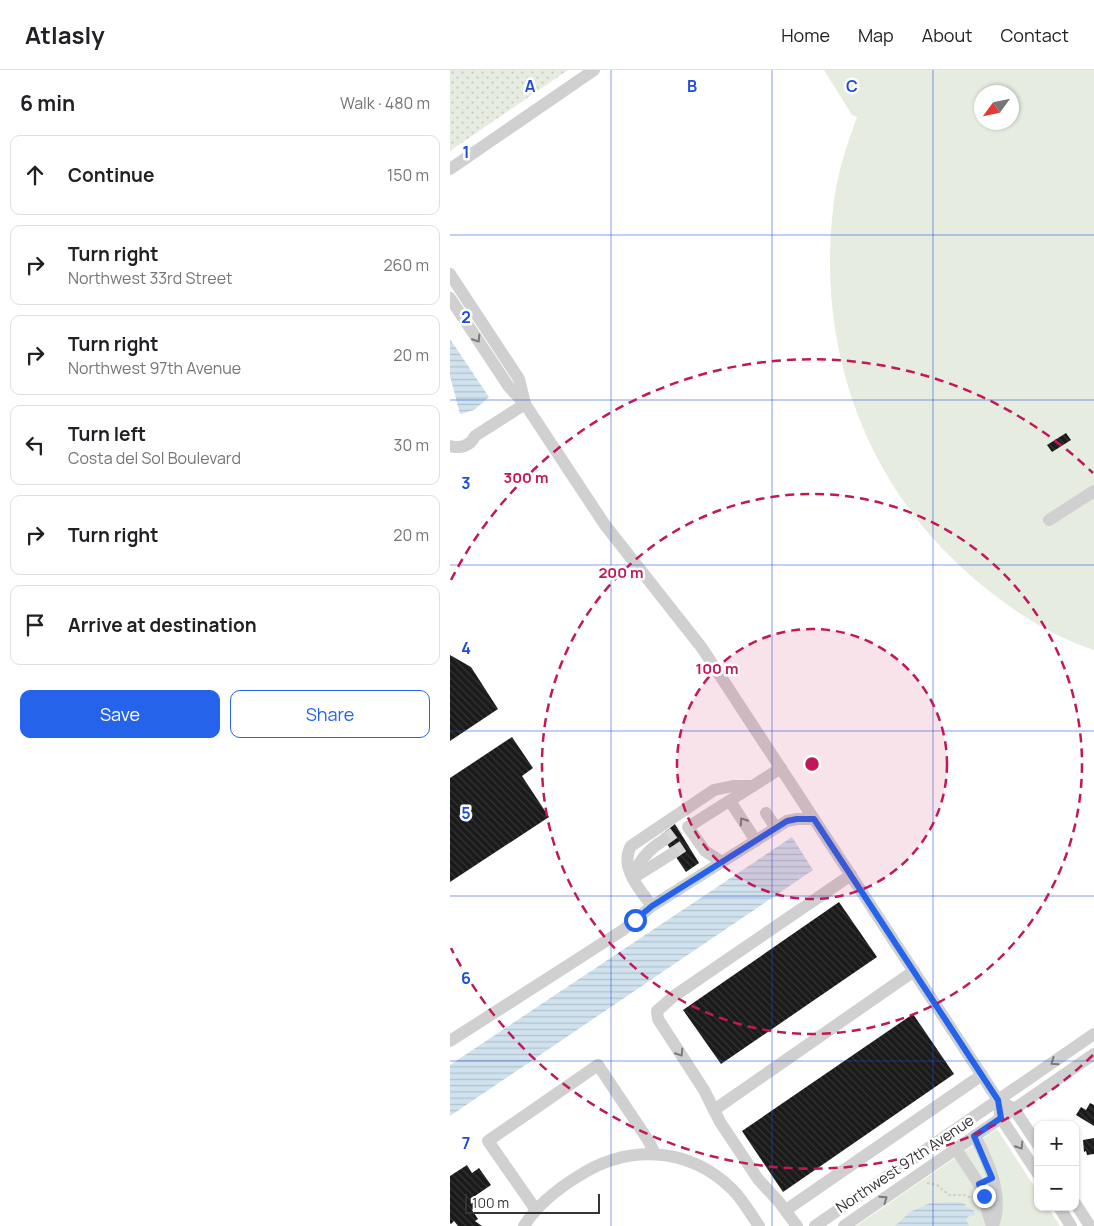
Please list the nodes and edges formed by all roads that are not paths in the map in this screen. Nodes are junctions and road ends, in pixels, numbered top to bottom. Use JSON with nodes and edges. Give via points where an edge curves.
{"nodes":[{"id":1,"x":594,"y":70,"type":"edge"},
{"id":2,"x":450,"y":169,"type":"edge"},
{"id":3,"x":450,"y":274,"type":"edge"},
{"id":4,"x":450,"y":298,"type":"edge"},
{"id":5,"x":525,"y":404,"type":"junction"},
{"id":6,"x":475,"y":436,"type":"junction"},
{"id":7,"x":450,"y":437,"type":"edge"},
{"id":8,"x":450,"y":446,"type":"edge"},
{"id":9,"x":1094,"y":491,"type":"edge"},
{"id":10,"x":1049,"y":520,"type":"dead end"},
{"id":11,"x":781,"y":768,"type":"junction"},
{"id":12,"x":753,"y":786,"type":"junction"},
{"id":13,"x":730,"y":801,"type":"junction"},
{"id":14,"x":766,"y":813,"type":"dead end"},
{"id":15,"x":678,"y":814,"type":"junction"},
{"id":16,"x":814,"y":819,"type":"junction"},
{"id":17,"x":684,"y":827,"type":"junction"},
{"id":18,"x":776,"y":828,"type":"junction"},
{"id":19,"x":664,"y":840,"type":"tunnel mouth"},
{"id":20,"x":756,"y":841,"type":"junction"},
{"id":21,"x":673,"y":853,"type":"tunnel mouth"},
{"id":22,"x":722,"y":862,"type":"junction"},
{"id":23,"x":851,"y":875,"type":"junction"},
{"id":24,"x":634,"y":878,"type":"junction"},
{"id":25,"x":652,"y":906,"type":"junction"},
{"id":26,"x":914,"y":971,"type":"junction"},
{"id":27,"x":1094,"y":1034,"type":"edge"},
{"id":28,"x":450,"y":1041,"type":"edge"},
{"id":29,"x":1094,"y":1054,"type":"edge"},
{"id":30,"x":982,"y":1075,"type":"junction"},
{"id":31,"x":998,"y":1100,"type":"junction"},
{"id":32,"x":1014,"y":1109,"type":"junction"},
{"id":33,"x":714,"y":1110,"type":"junction"},
{"id":34,"x":1001,"y":1118,"type":"junction"},
{"id":35,"x":974,"y":1136,"type":"junction"},
{"id":36,"x":1034,"y":1139,"type":"edge"},
{"id":37,"x":956,"y":1149,"type":"junction"},
{"id":38,"x":654,"y":1154,"type":"junction"},
{"id":39,"x":1034,"y":1168,"type":"edge"},
{"id":40,"x":992,"y":1178,"type":"junction"},
{"id":41,"x":979,"y":1184,"type":"junction"},
{"id":42,"x":1079,"y":1209,"type":"edge"},
{"id":43,"x":536,"y":1210,"type":"junction"},
{"id":44,"x":786,"y":1210,"type":"junction"},
{"id":45,"x":1062,"y":1211,"type":"edge"},
{"id":46,"x":524,"y":1226,"type":"edge"},
{"id":47,"x":759,"y":1226,"type":"edge"},
{"id":48,"x":797,"y":1226,"type":"edge"},
{"id":49,"x":815,"y":1226,"type":"edge"},
{"id":50,"x":844,"y":1226,"type":"edge"},
{"id":51,"x":993,"y":1226,"type":"edge"},
{"id":52,"x":1072,"y":1226,"type":"edge"},
{"id":53,"x":1090,"y":1226,"type":"edge"}],
"edges":[{"from":1,"to":2,"type":"street"},
{"from":3,"to":5,"type":"street","via":[[519,379]]},
{"from":4,"to":5,"type":"street","one_way":true,"via":[[508,388]]},
{"from":5,"to":6,"type":"street"},
{"from":5,"to":11,"type":"street","via":[[605,525],[698,643]]},
{"from":6,"to":7,"type":"street"},
{"from":6,"to":8,"type":"street","via":[[472,442],[462,447]]},
{"from":9,"to":10,"type":"street"},
{"from":11,"to":12,"type":"street"},
{"from":11,"to":16,"type":"street"},
{"from":12,"to":13,"type":"street"},
{"from":12,"to":15,"type":"street","via":[[718,789]]},
{"from":13,"to":17,"type":"street"},
{"from":20,"to":13,"type":"street","one_way":true},
{"from":14,"to":18,"type":"street"},
{"from":15,"to":17,"type":"street"},
{"from":15,"to":24,"type":"street","via":[[631,846],[627,863]]},
{"from":16,"to":18,"type":"street","via":[[792,819]]},
{"from":16,"to":23,"type":"street"},
{"from":17,"to":22,"type":"street","via":[[692,841]]},
{"from":18,"to":20,"type":"street"},
{"from":19,"to":24,"type":"street","via":[[640,862]]},
{"from":20,"to":22,"type":"street"},
{"from":21,"to":24,"type":"street"},
{"from":22,"to":25,"type":"street"},
{"from":23,"to":26,"type":"street"},
{"from":23,"to":33,"type":"street","one_way":true,"via":[[658,1009],[657,1016]]},
{"from":24,"to":25,"type":"street"},
{"from":25,"to":28,"type":"street","via":[[623,930]]},
{"from":26,"to":30,"type":"street"},
{"from":26,"to":33,"type":"street"},
{"from":27,"to":31,"type":"street","name":"Northwest 97th Avenue","one_way":true},
{"from":29,"to":32,"type":"street","name":"Northwest 97th Avenue"},
{"from":30,"to":31,"type":"street"},
{"from":30,"to":44,"type":"street"},
{"from":31,"to":32,"type":"street"},
{"from":31,"to":34,"type":"street"},
{"from":31,"to":49,"type":"street","name":"Northwest 97th Avenue"},
{"from":32,"to":34,"type":"street","name":"Northwest 97th Avenue"},
{"from":32,"to":36,"type":"street"},
{"from":33,"to":44,"type":"street","via":[[758,1179]]},
{"from":34,"to":35,"type":"street","name":"Northwest 97th Avenue"},
{"from":34,"to":39,"type":"street","one_way":true},
{"from":35,"to":37,"type":"street","name":"Northwest 97th Avenue"},
{"from":35,"to":40,"type":"street"},
{"from":37,"to":41,"type":"street"},
{"from":50,"to":37,"type":"street","name":"Northwest 97th Avenue","one_way":true},
{"from":38,"to":43,"type":"street","via":[[623,1157],[595,1166],[564,1185]]},
{"from":38,"to":43,"type":"street","via":[[598,1064],[488,1141]]},
{"from":38,"to":47,"type":"street","via":[[689,1162],[713,1174],[740,1198]]},
{"from":40,"to":41,"type":"street"},
{"from":40,"to":51,"type":"street","via":[[997,1206]]},
{"from":41,"to":51,"type":"street"},
{"from":42,"to":53,"type":"street"},
{"from":43,"to":46,"type":"street"},
{"from":44,"to":48,"type":"street"},
{"from":45,"to":52,"type":"street"}]}
